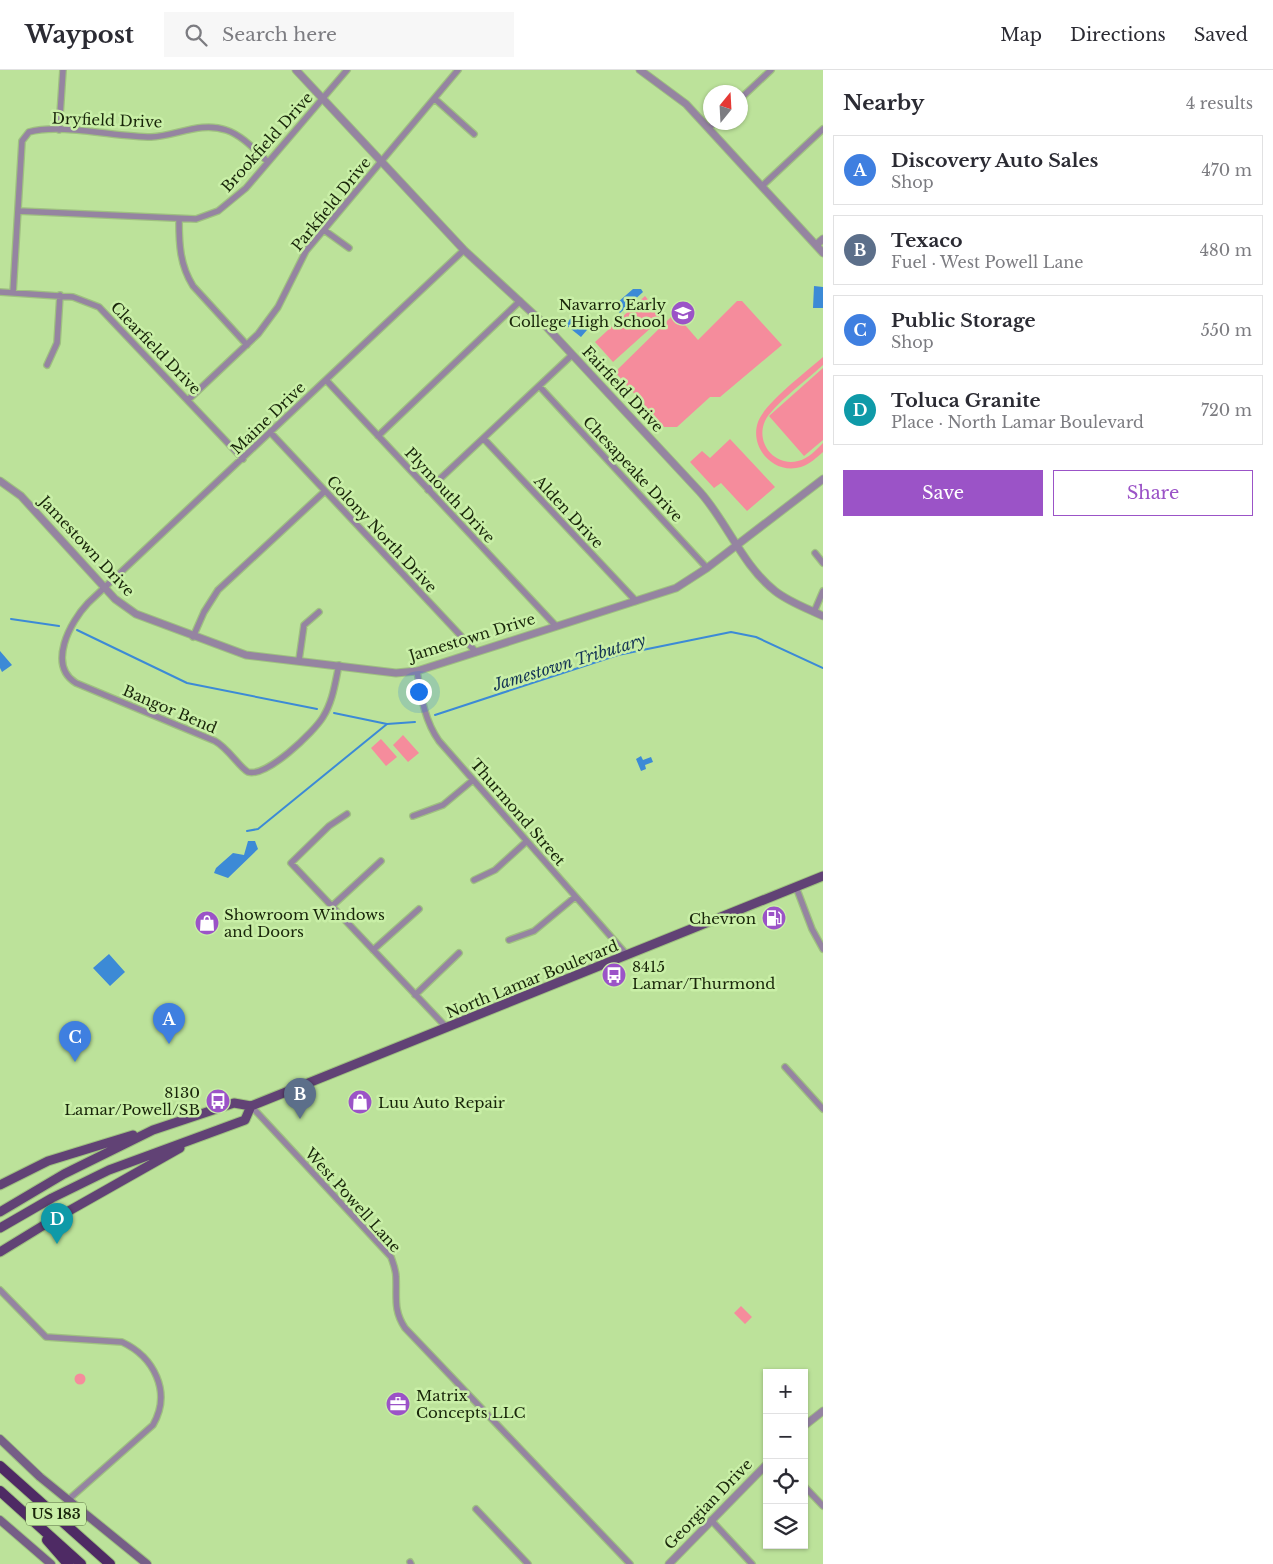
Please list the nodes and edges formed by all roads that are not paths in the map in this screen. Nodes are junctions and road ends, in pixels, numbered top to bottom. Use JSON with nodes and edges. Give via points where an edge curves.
{"nodes":[{"id":1,"x":63,"y":70,"type":"edge"},
{"id":2,"x":296,"y":70,"type":"edge"},
{"id":3,"x":347,"y":70,"type":"edge"},
{"id":4,"x":458,"y":70,"type":"edge"},
{"id":5,"x":640,"y":70,"type":"edge"},
{"id":6,"x":771,"y":70,"type":"edge"},
{"id":7,"x":748,"y":92,"type":"edge"},
{"id":8,"x":323,"y":98,"type":"junction"},
{"id":9,"x":435,"y":99,"type":"junction"},
{"id":10,"x":703,"y":122,"type":"edge"},
{"id":11,"x":823,"y":129,"type":"edge"},
{"id":12,"x":59,"y":130,"type":"junction"},
{"id":13,"x":711,"y":130,"type":"edge"},
{"id":14,"x":474,"y":134,"type":"dead end"},
{"id":15,"x":381,"y":161,"type":"junction"},
{"id":16,"x":268,"y":162,"type":"junction"},
{"id":17,"x":762,"y":186,"type":"junction"},
{"id":18,"x":18,"y":210,"type":"junction"},
{"id":19,"x":179,"y":220,"type":"junction"},
{"id":20,"x":324,"y":230,"type":"junction"},
{"id":21,"x":823,"y":239,"type":"edge"},
{"id":22,"x":816,"y":246,"type":"junction"},
{"id":23,"x":349,"y":248,"type":"dead end"},
{"id":24,"x":464,"y":250,"type":"junction"},
{"id":25,"x":823,"y":253,"type":"edge"},
{"id":26,"x":0,"y":292,"type":"edge"},
{"id":27,"x":13,"y":293,"type":"junction"},
{"id":28,"x":60,"y":296,"type":"junction"},
{"id":29,"x":520,"y":301,"type":"junction"},
{"id":30,"x":247,"y":345,"type":"junction"},
{"id":31,"x":572,"y":355,"type":"junction"},
{"id":32,"x":47,"y":365,"type":"dead end"},
{"id":33,"x":326,"y":380,"type":"junction"},
{"id":34,"x":540,"y":387,"type":"junction"},
{"id":35,"x":188,"y":400,"type":"junction"},
{"id":36,"x":270,"y":432,"type":"junction"},
{"id":37,"x":378,"y":436,"type":"junction"},
{"id":38,"x":484,"y":439,"type":"junction"},
{"id":39,"x":243,"y":460,"type":"junction"},
{"id":40,"x":823,"y":478,"type":"edge"},
{"id":41,"x":0,"y":481,"type":"edge"},
{"id":42,"x":428,"y":490,"type":"junction"},
{"id":43,"x":325,"y":491,"type":"junction"},
{"id":44,"x":737,"y":545,"type":"junction"},
{"id":45,"x":815,"y":553,"type":"dead end"},
{"id":46,"x":823,"y":563,"type":"edge"},
{"id":47,"x":707,"y":568,"type":"junction"},
{"id":48,"x":104,"y":587,"type":"junction"},
{"id":49,"x":823,"y":591,"type":"edge"},
{"id":50,"x":636,"y":601,"type":"junction"},
{"id":51,"x":88,"y":603,"type":"joint"},
{"id":52,"x":319,"y":612,"type":"dead end"},
{"id":53,"x":814,"y":612,"type":"junction"},
{"id":54,"x":823,"y":616,"type":"edge"},
{"id":55,"x":556,"y":626,"type":"junction"},
{"id":56,"x":194,"y":637,"type":"junction"},
{"id":57,"x":476,"y":652,"type":"junction"},
{"id":58,"x":299,"y":660,"type":"junction"},
{"id":59,"x":338,"y":665,"type":"junction"},
{"id":60,"x":417,"y":671,"type":"junction"},
{"id":61,"x":473,"y":780,"type":"junction"},
{"id":62,"x":348,"y":814,"type":"dead end"},
{"id":63,"x":413,"y":816,"type":"dead end"},
{"id":64,"x":527,"y":841,"type":"junction"},
{"id":65,"x":381,"y":860,"type":"dead end"},
{"id":66,"x":823,"y":876,"type":"edge"},
{"id":67,"x":474,"y":880,"type":"dead end"},
{"id":68,"x":796,"y":887,"type":"junction"},
{"id":69,"x":575,"y":896,"type":"junction"},
{"id":70,"x":332,"y":906,"type":"junction"},
{"id":71,"x":419,"y":909,"type":"dead end"},
{"id":72,"x":509,"y":940,"type":"dead end"},
{"id":73,"x":823,"y":949,"type":"edge"},
{"id":74,"x":373,"y":950,"type":"junction"},
{"id":75,"x":459,"y":953,"type":"dead end"},
{"id":76,"x":628,"y":955,"type":"junction"},
{"id":77,"x":415,"y":995,"type":"junction"},
{"id":78,"x":447,"y":1028,"type":"junction"},
{"id":79,"x":785,"y":1067,"type":"dead end"},
{"id":80,"x":251,"y":1106,"type":"junction"},
{"id":81,"x":823,"y":1109,"type":"edge"},
{"id":82,"x":153,"y":1130,"type":"junction"},
{"id":83,"x":196,"y":1140,"type":"junction"},
{"id":84,"x":0,"y":1185,"type":"edge"},
{"id":85,"x":0,"y":1212,"type":"edge"},
{"id":86,"x":0,"y":1228,"type":"edge"},
{"id":87,"x":0,"y":1252,"type":"edge"},
{"id":88,"x":0,"y":1290,"type":"edge"},
{"id":89,"x":823,"y":1411,"type":"edge"},
{"id":90,"x":808,"y":1423,"type":"edge"},
{"id":91,"x":0,"y":1439,"type":"edge"},
{"id":92,"x":0,"y":1466,"type":"edge"},
{"id":93,"x":763,"y":1468,"type":"edge"},
{"id":94,"x":808,"y":1490,"type":"edge"},
{"id":95,"x":0,"y":1491,"type":"edge"},
{"id":96,"x":68,"y":1500,"type":"junction"},
{"id":97,"x":823,"y":1506,"type":"edge"},
{"id":98,"x":476,"y":1509,"type":"dead end"},
{"id":99,"x":26,"y":1514,"type":"junction"},
{"id":100,"x":0,"y":1520,"type":"edge"},
{"id":101,"x":711,"y":1520,"type":"junction"},
{"id":102,"x":51,"y":1564,"type":"edge"},
{"id":103,"x":68,"y":1564,"type":"edge"},
{"id":104,"x":81,"y":1564,"type":"edge"},
{"id":105,"x":110,"y":1564,"type":"edge"},
{"id":106,"x":147,"y":1564,"type":"edge"},
{"id":107,"x":528,"y":1564,"type":"edge"},
{"id":108,"x":630,"y":1564,"type":"edge"},
{"id":109,"x":669,"y":1564,"type":"edge"},
{"id":110,"x":752,"y":1564,"type":"edge"}],
"edges":[{"from":1,"to":12,"type":"street"},
{"from":2,"to":8,"type":"street","name":"Fairfield Drive"},
{"from":3,"to":8,"type":"street","name":"Brookfield Drive"},
{"from":4,"to":9,"type":"street","name":"Parkfield Drive"},
{"from":5,"to":10,"type":"street","via":[[672,92]]},
{"from":6,"to":7,"type":"street"},
{"from":8,"to":15,"type":"street","name":"Fairfield Drive"},
{"from":8,"to":16,"type":"street","name":"Brookfield Drive"},
{"from":9,"to":14,"type":"street"},
{"from":9,"to":15,"type":"street","name":"Parkfield Drive"},
{"from":11,"to":17,"type":"street"},
{"from":12,"to":16,"type":"street","name":"Dryfield Drive","via":[[150,137],[215,127],[237,136]]},
{"from":12,"to":18,"type":"street","name":"Dryfield Drive","via":[[36,130],[25,135]]},
{"from":13,"to":17,"type":"street"},
{"from":15,"to":20,"type":"street","name":"Parkfield Drive"},
{"from":15,"to":24,"type":"street","name":"Fairfield Drive"},
{"from":16,"to":19,"type":"street","name":"Brookfield Drive","via":[[228,205],[209,216]]},
{"from":17,"to":22,"type":"street"},
{"from":18,"to":19,"type":"street","name":"Brookfield Drive"},
{"from":18,"to":27,"type":"street"},
{"from":19,"to":30,"type":"street","via":[[179,252],[186,275]]},
{"from":20,"to":23,"type":"street"},
{"from":20,"to":30,"type":"street","name":"Parkfield Drive","via":[[300,260],[278,307]]},
{"from":21,"to":22,"type":"street"},
{"from":22,"to":25,"type":"street"},
{"from":24,"to":29,"type":"street","name":"Fairfield Drive"},
{"from":24,"to":33,"type":"street","name":"Maine Drive"},
{"from":26,"to":27,"type":"street","name":"Clearfield Drive"},
{"from":27,"to":28,"type":"street","name":"Clearfield Drive"},
{"from":28,"to":32,"type":"street","via":[[57,343]]},
{"from":28,"to":35,"type":"street","name":"Clearfield Drive","via":[[84,299],[99,307]]},
{"from":29,"to":31,"type":"street","name":"Fairfield Drive"},
{"from":29,"to":37,"type":"street"},
{"from":30,"to":35,"type":"street","name":"Parkfield Drive"},
{"from":31,"to":34,"type":"street"},
{"from":31,"to":44,"type":"street","name":"Fairfield Drive","via":[[711,504]]},
{"from":33,"to":36,"type":"street","name":"Maine Drive"},
{"from":33,"to":37,"type":"street","name":"Plymouth Drive"},
{"from":34,"to":38,"type":"street"},
{"from":34,"to":47,"type":"street","name":"Chesapeake Drive"},
{"from":35,"to":39,"type":"street","name":"Clearfield Drive"},
{"from":36,"to":39,"type":"street","name":"Maine Drive"},
{"from":36,"to":43,"type":"street","name":"Colony North Drive"},
{"from":37,"to":42,"type":"street","name":"Plymouth Drive"},
{"from":38,"to":42,"type":"street"},
{"from":38,"to":50,"type":"street","name":"Alden Drive"},
{"from":39,"to":48,"type":"street","name":"Maine Drive"},
{"from":40,"to":44,"type":"street","name":"Jamestown Drive"},
{"from":41,"to":48,"type":"street","name":"Jamestown Drive","via":[[21,496]]},
{"from":42,"to":55,"type":"street","name":"Plymouth Drive"},
{"from":43,"to":56,"type":"street","via":[[218,590]]},
{"from":43,"to":57,"type":"street","name":"Colony North Drive"},
{"from":44,"to":47,"type":"street","name":"Jamestown Drive"},
{"from":44,"to":53,"type":"street","name":"Fairfield Drive","via":[[773,590]]},
{"from":45,"to":46,"type":"street"},
{"from":47,"to":50,"type":"street","name":"Jamestown Drive","via":[[676,588]]},
{"from":48,"to":51,"type":"street","name":"Maine Drive"},
{"from":48,"to":56,"type":"street","name":"Jamestown Drive","via":[[136,614]]},
{"from":49,"to":53,"type":"street"},
{"from":50,"to":55,"type":"street","name":"Jamestown Drive"},
{"from":51,"to":59,"type":"street","name":"Bangor Bend","via":[[73,621],[64,648],[62,665],[67,676],[76,684],[215,741],[228,749],[249,772],[265,770],[316,726],[332,696]]},
{"from":52,"to":58,"type":"street","via":[[304,625]]},
{"from":53,"to":54,"type":"street","name":"Fairfield Drive"},
{"from":55,"to":57,"type":"street","name":"Jamestown Drive"},
{"from":56,"to":58,"type":"street","name":"Jamestown Drive","via":[[246,655]]},
{"from":57,"to":60,"type":"street","name":"Jamestown Drive"},
{"from":58,"to":59,"type":"street","name":"Jamestown Drive"},
{"from":59,"to":60,"type":"street","name":"Jamestown Drive","via":[[396,673]]},
{"from":60,"to":61,"type":"street","name":"Thurmond Street","via":[[423,706],[432,732]]},
{"from":61,"to":63,"type":"street","via":[[444,805]]},
{"from":61,"to":64,"type":"street","name":"Thurmond Street"},
{"from":62,"to":70,"type":"street","via":[[329,826],[290,863]]},
{"from":64,"to":67,"type":"street","via":[[495,870]]},
{"from":64,"to":69,"type":"street","name":"Thurmond Street"},
{"from":65,"to":70,"type":"street"},
{"from":66,"to":68,"type":"main road","name":"North Lamar Boulevard"},
{"from":68,"to":73,"type":"street"},
{"from":68,"to":76,"type":"main road","name":"North Lamar Boulevard"},
{"from":69,"to":72,"type":"street","via":[[534,931]]},
{"from":69,"to":76,"type":"street","name":"Thurmond Street"},
{"from":70,"to":74,"type":"street"},
{"from":71,"to":74,"type":"street"},
{"from":74,"to":77,"type":"street"},
{"from":75,"to":77,"type":"street"},
{"from":76,"to":78,"type":"main road","name":"North Lamar Boulevard"},
{"from":77,"to":78,"type":"street"},
{"from":78,"to":80,"type":"main road","name":"North Lamar Boulevard"},
{"from":79,"to":81,"type":"street"},
{"from":80,"to":82,"type":"main road","name":"North Lamar Boulevard","via":[[234,1103]]},
{"from":80,"to":83,"type":"main road","name":"North Lamar Boulevard","via":[[245,1120]]},
{"from":80,"to":108,"type":"street","name":"West Powell Lane","via":[[391,1257],[396,1275],[394,1302],[405,1328]]},
{"from":82,"to":84,"type":"main road","via":[[68,1154]]},
{"from":82,"to":85,"type":"main road","name":"North Lamar Boulevard","via":[[70,1170]]},
{"from":83,"to":86,"type":"main road","name":"North Lamar Boulevard","via":[[148,1154],[89,1179]]},
{"from":83,"to":87,"type":"main road"},
{"from":88,"to":96,"type":"street","via":[[46,1337],[122,1342],[130,1346],[158,1379],[162,1394],[160,1410],[153,1425]]},
{"from":89,"to":90,"type":"street"},
{"from":91,"to":96,"type":"main road"},
{"from":92,"to":105,"type":"highway","number":"US 183"},
{"from":93,"to":101,"type":"street","name":"Georgian Drive"},
{"from":94,"to":97,"type":"street"},
{"from":95,"to":99,"type":"highway","number":"US 183"},
{"from":96,"to":106,"type":"main road"},
{"from":98,"to":107,"type":"street"},
{"from":99,"to":103,"type":"highway"},
{"from":99,"to":104,"type":"highway","number":"US 183"},
{"from":100,"to":102,"type":"main road"},
{"from":101,"to":109,"type":"street","name":"Georgian Drive"},
{"from":101,"to":110,"type":"street"}]}
